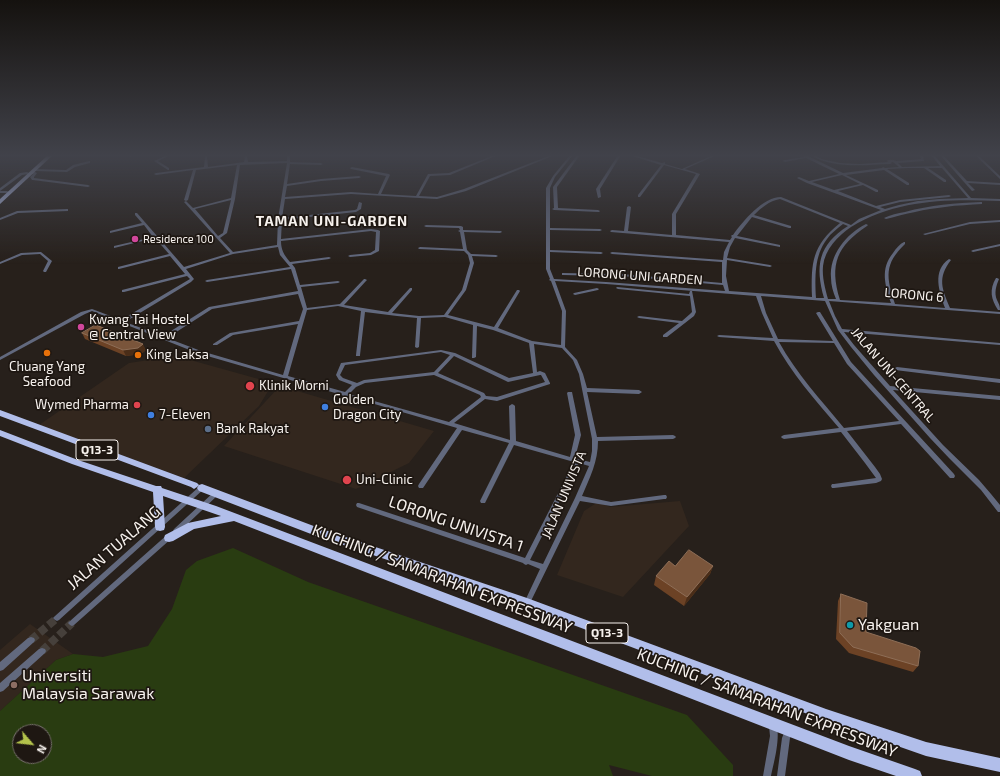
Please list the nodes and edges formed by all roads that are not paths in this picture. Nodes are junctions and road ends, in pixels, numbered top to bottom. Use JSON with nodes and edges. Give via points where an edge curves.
{"nodes":[{"id":1,"x":1,"y":191,"type":"edge"},
{"id":2,"x":11,"y":191,"type":"edge"},
{"id":3,"x":189,"y":191,"type":"edge"},
{"id":4,"x":234,"y":191,"type":"edge"},
{"id":5,"x":285,"y":191,"type":"edge"},
{"id":6,"x":380,"y":191,"type":"edge"},
{"id":7,"x":420,"y":191,"type":"edge"},
{"id":8,"x":461,"y":191,"type":"edge"},
{"id":9,"x":548,"y":191,"type":"edge"},
{"id":10,"x":554,"y":191,"type":"edge"},
{"id":11,"x":598,"y":191,"type":"edge"},
{"id":12,"x":643,"y":191,"type":"edge"},
{"id":13,"x":688,"y":191,"type":"edge"},
{"id":14,"x":837,"y":191,"type":"edge"},
{"id":15,"x":963,"y":191,"type":"edge"},
{"id":16,"x":7,"y":192,"type":"joint"},
{"id":17,"x":834,"y":192,"type":"joint"},
{"id":18,"x":379,"y":194,"type":"junction"},
{"id":19,"x":639,"y":196,"type":"dead end"},
{"id":20,"x":949,"y":196,"type":"dead end"},
{"id":21,"x":417,"y":197,"type":"junction"},
{"id":22,"x":599,"y":197,"type":"dead end"},
{"id":23,"x":0,"y":198,"type":"edge"},
{"id":24,"x":284,"y":198,"type":"junction"},
{"id":25,"x":233,"y":199,"type":"junction"},
{"id":26,"x":970,"y":199,"type":"junction"},
{"id":27,"x":1000,"y":200,"type":"edge"},
{"id":28,"x":0,"y":202,"type":"edge"},
{"id":29,"x":360,"y":203,"type":"dead end"},
{"id":30,"x":1000,"y":204,"type":"edge"},
{"id":31,"x":629,"y":207,"type":"dead end"},
{"id":32,"x":875,"y":207,"type":"junction"},
{"id":33,"x":192,"y":209,"type":"junction"},
{"id":34,"x":549,"y":209,"type":"junction"},
{"id":35,"x":556,"y":209,"type":"junction"},
{"id":36,"x":66,"y":210,"type":"dead end"},
{"id":37,"x":884,"y":210,"type":"junction"},
{"id":38,"x":598,"y":211,"type":"dead end"},
{"id":39,"x":136,"y":214,"type":"dead end"},
{"id":40,"x":752,"y":216,"type":"junction"},
{"id":41,"x":886,"y":218,"type":"dead end"},
{"id":42,"x":0,"y":219,"type":"edge"},
{"id":43,"x":280,"y":219,"type":"junction"},
{"id":44,"x":1000,"y":221,"type":"edge"},
{"id":45,"x":842,"y":223,"type":"junction"},
{"id":46,"x":144,"y":224,"type":"junction"},
{"id":47,"x":426,"y":226,"type":"dead end"},
{"id":48,"x":851,"y":226,"type":"junction"},
{"id":49,"x":866,"y":226,"type":"dead end"},
{"id":50,"x":790,"y":227,"type":"dead end"},
{"id":51,"x":460,"y":229,"type":"junction"},
{"id":52,"x":550,"y":229,"type":"junction"},
{"id":53,"x":600,"y":230,"type":"dead end"},
{"id":54,"x":612,"y":231,"type":"dead end"},
{"id":55,"x":111,"y":232,"type":"dead end"},
{"id":56,"x":500,"y":232,"type":"dead end"},
{"id":57,"x":626,"y":232,"type":"junction"},
{"id":58,"x":925,"y":234,"type":"dead end"},
{"id":59,"x":674,"y":236,"type":"junction"},
{"id":60,"x":733,"y":236,"type":"junction"},
{"id":61,"x":156,"y":237,"type":"junction"},
{"id":62,"x":219,"y":237,"type":"junction"},
{"id":63,"x":280,"y":240,"type":"junction"},
{"id":64,"x":731,"y":240,"type":"junction"},
{"id":65,"x":904,"y":243,"type":"dead end"},
{"id":66,"x":1000,"y":245,"type":"edge"},
{"id":67,"x":279,"y":246,"type":"junction"},
{"id":68,"x":779,"y":246,"type":"dead end"},
{"id":69,"x":115,"y":247,"type":"dead end"},
{"id":70,"x":420,"y":248,"type":"dead end"},
{"id":71,"x":465,"y":250,"type":"junction"},
{"id":72,"x":548,"y":251,"type":"junction"},
{"id":73,"x":973,"y":251,"type":"dead end"},
{"id":74,"x":232,"y":253,"type":"junction"},
{"id":75,"x":601,"y":253,"type":"dead end"},
{"id":76,"x":612,"y":253,"type":"dead end"},
{"id":77,"x":171,"y":255,"type":"junction"},
{"id":78,"x":470,"y":255,"type":"junction"},
{"id":79,"x":350,"y":256,"type":"dead end"},
{"id":80,"x":496,"y":256,"type":"dead end"},
{"id":81,"x":329,"y":258,"type":"dead end"},
{"id":82,"x":725,"y":260,"type":"junction"},
{"id":83,"x":950,"y":260,"type":"dead end"},
{"id":84,"x":0,"y":263,"type":"edge"},
{"id":85,"x":289,"y":263,"type":"junction"},
{"id":86,"x":770,"y":266,"type":"dead end"},
{"id":87,"x":119,"y":268,"type":"dead end"},
{"id":88,"x":293,"y":268,"type":"junction"},
{"id":89,"x":183,"y":269,"type":"junction"},
{"id":90,"x":45,"y":271,"type":"dead end"},
{"id":91,"x":188,"y":274,"type":"junction"},
{"id":92,"x":563,"y":274,"type":"dead end"},
{"id":93,"x":586,"y":274,"type":"junction"},
{"id":94,"x":609,"y":275,"type":"dead end"},
{"id":95,"x":622,"y":275,"type":"dead end"},
{"id":96,"x":997,"y":279,"type":"dead end"},
{"id":97,"x":365,"y":280,"type":"dead end"},
{"id":98,"x":552,"y":280,"type":"junction"},
{"id":99,"x":207,"y":281,"type":"dead end"},
{"id":100,"x":338,"y":282,"type":"dead end"},
{"id":101,"x":586,"y":282,"type":"junction"},
{"id":102,"x":725,"y":284,"type":"junction"},
{"id":103,"x":298,"y":286,"type":"junction"},
{"id":104,"x":618,"y":288,"type":"dead end"},
{"id":105,"x":411,"y":289,"type":"dead end"},
{"id":106,"x":597,"y":289,"type":"dead end"},
{"id":107,"x":691,"y":289,"type":"junction"},
{"id":108,"x":123,"y":291,"type":"dead end"},
{"id":109,"x":518,"y":291,"type":"dead end"},
{"id":110,"x":590,"y":291,"type":"junction"},
{"id":111,"x":300,"y":292,"type":"junction"},
{"id":112,"x":727,"y":292,"type":"junction"},
{"id":113,"x":575,"y":294,"type":"dead end"},
{"id":114,"x":758,"y":294,"type":"junction"},
{"id":115,"x":691,"y":295,"type":"junction"},
{"id":116,"x":814,"y":298,"type":"junction"},
{"id":117,"x":826,"y":299,"type":"junction"},
{"id":118,"x":838,"y":300,"type":"junction"},
{"id":119,"x":894,"y":304,"type":"junction"},
{"id":120,"x":341,"y":305,"type":"junction"},
{"id":121,"x":305,"y":309,"type":"junction"},
{"id":122,"x":948,"y":309,"type":"junction"},
{"id":123,"x":1000,"y":309,"type":"edge"},
{"id":124,"x":363,"y":310,"type":"junction"},
{"id":125,"x":390,"y":313,"type":"junction"},
{"id":126,"x":818,"y":313,"type":"dead end"},
{"id":127,"x":1000,"y":313,"type":"edge"},
{"id":128,"x":445,"y":316,"type":"junction"},
{"id":129,"x":419,"y":317,"type":"junction"},
{"id":130,"x":639,"y":317,"type":"dead end"},
{"id":131,"x":123,"y":321,"type":"junction"},
{"id":132,"x":300,"y":322,"type":"junction"},
{"id":133,"x":682,"y":322,"type":"junction"},
{"id":134,"x":475,"y":324,"type":"junction"},
{"id":135,"x":495,"y":329,"type":"junction"},
{"id":136,"x":840,"y":330,"type":"junction"},
{"id":137,"x":665,"y":336,"type":"dead end"},
{"id":138,"x":719,"y":336,"type":"dead end"},
{"id":139,"x":163,"y":338,"type":"junction"},
{"id":140,"x":775,"y":340,"type":"junction"},
{"id":141,"x":531,"y":342,"type":"junction"},
{"id":142,"x":834,"y":342,"type":"junction"},
{"id":143,"x":215,"y":344,"type":"dead end"},
{"id":144,"x":1000,"y":344,"type":"edge"},
{"id":145,"x":417,"y":347,"type":"dead end"},
{"id":146,"x":563,"y":347,"type":"junction"},
{"id":147,"x":454,"y":354,"type":"junction"},
{"id":148,"x":358,"y":355,"type":"dead end"},
{"id":149,"x":474,"y":357,"type":"dead end"},
{"id":150,"x":0,"y":359,"type":"edge"},
{"id":151,"x":897,"y":369,"type":"dead end"},
{"id":152,"x":435,"y":373,"type":"junction"},
{"id":153,"x":535,"y":373,"type":"junction"},
{"id":154,"x":285,"y":377,"type":"junction"},
{"id":155,"x":1000,"y":381,"type":"edge"},
{"id":156,"x":357,"y":385,"type":"junction"},
{"id":157,"x":889,"y":388,"type":"junction"},
{"id":158,"x":584,"y":390,"type":"junction"},
{"id":159,"x":639,"y":392,"type":"dead end"},
{"id":160,"x":570,"y":393,"type":"dead end"},
{"id":161,"x":345,"y":395,"type":"junction"},
{"id":162,"x":484,"y":397,"type":"junction"},
{"id":163,"x":1000,"y":398,"type":"edge"},
{"id":164,"x":512,"y":406,"type":"dead end"},
{"id":165,"x":0,"y":413,"type":"edge"},
{"id":166,"x":902,"y":422,"type":"junction"},
{"id":167,"x":450,"y":424,"type":"junction"},
{"id":168,"x":461,"y":427,"type":"junction"},
{"id":169,"x":843,"y":430,"type":"junction"},
{"id":170,"x":0,"y":433,"type":"edge"},
{"id":171,"x":673,"y":437,"type":"dead end"},
{"id":172,"x":784,"y":437,"type":"dead end"},
{"id":173,"x":595,"y":439,"type":"junction"},
{"id":174,"x":513,"y":441,"type":"junction"},
{"id":175,"x":572,"y":458,"type":"junction"},
{"id":176,"x":578,"y":460,"type":"junction"},
{"id":177,"x":592,"y":465,"type":"junction"},
{"id":178,"x":952,"y":476,"type":"dead end"},
{"id":179,"x":421,"y":486,"type":"dead end"},
{"id":180,"x":834,"y":486,"type":"dead end"},
{"id":181,"x":198,"y":487,"type":"junction"},
{"id":182,"x":158,"y":489,"type":"junction"},
{"id":183,"x":216,"y":494,"type":"junction"},
{"id":184,"x":664,"y":497,"type":"dead end"},
{"id":185,"x":578,"y":498,"type":"junction"},
{"id":186,"x":190,"y":500,"type":"junction"},
{"id":187,"x":483,"y":501,"type":"dead end"},
{"id":188,"x":359,"y":505,"type":"dead end"},
{"id":189,"x":204,"y":506,"type":"junction"},
{"id":190,"x":1000,"y":510,"type":"edge"},
{"id":191,"x":234,"y":517,"type":"junction"},
{"id":192,"x":160,"y":527,"type":"junction"},
{"id":193,"x":169,"y":538,"type":"junction"},
{"id":194,"x":526,"y":562,"type":"junction"},
{"id":195,"x":544,"y":567,"type":"junction"},
{"id":196,"x":527,"y":603,"type":"junction"},
{"id":197,"x":57,"y":618,"type":"tunnel mouth"},
{"id":198,"x":72,"y":623,"type":"tunnel mouth"},
{"id":199,"x":31,"y":640,"type":"tunnel mouth"},
{"id":200,"x":42,"y":651,"type":"tunnel mouth"},
{"id":201,"x":0,"y":667,"type":"edge"},
{"id":202,"x":0,"y":688,"type":"edge"},
{"id":203,"x":772,"y":724,"type":"junction"},
{"id":204,"x":790,"y":730,"type":"junction"},
{"id":205,"x":1000,"y":765,"type":"edge"},
{"id":206,"x":767,"y":776,"type":"edge"},
{"id":207,"x":780,"y":776,"type":"edge"},
{"id":208,"x":915,"y":776,"type":"edge"}],
"edges":[{"from":1,"to":16,"type":"street"},
{"from":2,"to":28,"type":"highway"},
{"from":3,"to":33,"type":"street","via":[[186,201]]},
{"from":4,"to":25,"type":"street"},
{"from":5,"to":24,"type":"street"},
{"from":6,"to":18,"type":"street"},
{"from":7,"to":21,"type":"street"},
{"from":8,"to":21,"type":"street","via":[[437,198]]},
{"from":9,"to":34,"type":"street"},
{"from":10,"to":35,"type":"street"},
{"from":11,"to":22,"type":"street"},
{"from":12,"to":19,"type":"street"},
{"from":13,"to":59,"type":"street","via":[[674,214]]},
{"from":14,"to":17,"type":"street"},
{"from":15,"to":26,"type":"street"},
{"from":16,"to":23,"type":"highway"},
{"from":17,"to":32,"type":"street"},
{"from":18,"to":21,"type":"street"},
{"from":18,"to":24,"type":"street"},
{"from":20,"to":32,"type":"street","via":[[900,201]]},
{"from":24,"to":43,"type":"street"},
{"from":25,"to":33,"type":"street"},
{"from":25,"to":62,"type":"street","via":[[225,233]]},
{"from":26,"to":27,"type":"street","name":"JALAN UNI-CENTRAL"},
{"from":26,"to":37,"type":"street","name":"JALAN UNI-CENTRAL","via":[[906,204]]},
{"from":29,"to":43,"type":"street","via":[[356,211]]},
{"from":30,"to":41,"type":"street","via":[[982,202],[933,206]]},
{"from":31,"to":57,"type":"street"},
{"from":32,"to":37,"type":"street"},
{"from":33,"to":62,"type":"street"},
{"from":34,"to":35,"type":"street"},
{"from":34,"to":52,"type":"street"},
{"from":35,"to":38,"type":"street"},
{"from":36,"to":42,"type":"street","via":[[17,212]]},
{"from":37,"to":48,"type":"street","name":"JALAN UNI-CENTRAL"},
{"from":39,"to":46,"type":"street"},
{"from":40,"to":45,"type":"street","via":[[761,206],[776,197]]},
{"from":40,"to":50,"type":"street"},
{"from":40,"to":60,"type":"street"},
{"from":43,"to":63,"type":"street"},
{"from":44,"to":58,"type":"street","via":[[970,223]]},
{"from":45,"to":48,"type":"street"},
{"from":45,"to":116,"type":"street","via":[[828,234],[818,248],[813,266]]},
{"from":46,"to":55,"type":"street"},
{"from":46,"to":61,"type":"street"},
{"from":47,"to":51,"type":"street"},
{"from":48,"to":117,"type":"street","name":"JALAN UNI-CENTRAL","via":[[828,248],[821,266]]},
{"from":49,"to":118,"type":"street","via":[[846,239],[837,253],[832,274],[833,289]]},
{"from":51,"to":56,"type":"street"},
{"from":51,"to":71,"type":"street"},
{"from":52,"to":53,"type":"street"},
{"from":52,"to":72,"type":"street"},
{"from":54,"to":57,"type":"street"},
{"from":57,"to":59,"type":"street"},
{"from":59,"to":64,"type":"street"},
{"from":60,"to":64,"type":"street"},
{"from":60,"to":68,"type":"street"},
{"from":61,"to":69,"type":"street"},
{"from":61,"to":77,"type":"street"},
{"from":62,"to":74,"type":"street"},
{"from":63,"to":67,"type":"street"},
{"from":63,"to":79,"type":"street","via":[[371,230],[378,232],[377,251]]},
{"from":64,"to":82,"type":"street"},
{"from":65,"to":119,"type":"street","via":[[891,257],[887,268],[886,283]]},
{"from":66,"to":73,"type":"street"},
{"from":67,"to":74,"type":"street"},
{"from":67,"to":85,"type":"street"},
{"from":70,"to":71,"type":"street"},
{"from":71,"to":78,"type":"street"},
{"from":72,"to":75,"type":"street"},
{"from":72,"to":98,"type":"street","via":[[548,269]]},
{"from":74,"to":89,"type":"street"},
{"from":76,"to":82,"type":"street"},
{"from":77,"to":87,"type":"street"},
{"from":77,"to":89,"type":"street"},
{"from":78,"to":80,"type":"street"},
{"from":78,"to":128,"type":"street","via":[[470,276],[464,290]]},
{"from":81,"to":85,"type":"street"},
{"from":82,"to":86,"type":"street"},
{"from":82,"to":102,"type":"street"},
{"from":83,"to":122,"type":"street","via":[[940,277],[941,290]]},
{"from":84,"to":90,"type":"street","via":[[21,254],[41,253],[50,261]]},
{"from":85,"to":88,"type":"street"},
{"from":88,"to":99,"type":"street"},
{"from":88,"to":103,"type":"street"},
{"from":89,"to":91,"type":"street"},
{"from":91,"to":108,"type":"street"},
{"from":91,"to":131,"type":"street","via":[[192,279],[190,282]]},
{"from":92,"to":93,"type":"street"},
{"from":93,"to":94,"type":"street"},
{"from":93,"to":101,"type":"street"},
{"from":95,"to":102,"type":"street"},
{"from":96,"to":123,"type":"street","via":[[992,293]]},
{"from":97,"to":120,"type":"street"},
{"from":98,"to":101,"type":"street","name":"LORONG UNI GARDEN"},
{"from":98,"to":146,"type":"street","via":[[564,311]]},
{"from":100,"to":103,"type":"street"},
{"from":101,"to":107,"type":"street","name":"LORONG UNI GARDEN"},
{"from":101,"to":110,"type":"street"},
{"from":102,"to":112,"type":"street"},
{"from":103,"to":111,"type":"street"},
{"from":104,"to":115,"type":"street"},
{"from":105,"to":125,"type":"street"},
{"from":106,"to":110,"type":"street"},
{"from":107,"to":112,"type":"street","name":"LORONG UNI GARDEN"},
{"from":107,"to":115,"type":"street"},
{"from":109,"to":135,"type":"street"},
{"from":110,"to":113,"type":"street"},
{"from":111,"to":121,"type":"street"},
{"from":111,"to":139,"type":"street","via":[[210,308]]},
{"from":112,"to":114,"type":"street","name":"LORONG UNI GARDEN"},
{"from":114,"to":116,"type":"street","name":"LORONG 6"},
{"from":114,"to":140,"type":"street","via":[[764,318]]},
{"from":115,"to":133,"type":"street","via":[[694,312]]},
{"from":116,"to":117,"type":"street","name":"LORONG 6"},
{"from":117,"to":118,"type":"street","name":"LORONG 6"},
{"from":117,"to":136,"type":"street","name":"JALAN UNI-CENTRAL"},
{"from":118,"to":119,"type":"street","name":"LORONG 6"},
{"from":119,"to":122,"type":"street","name":"LORONG 6"},
{"from":120,"to":121,"type":"street"},
{"from":120,"to":124,"type":"street"},
{"from":121,"to":132,"type":"street"},
{"from":122,"to":127,"type":"street","name":"LORONG 6"},
{"from":124,"to":125,"type":"street"},
{"from":124,"to":148,"type":"street"},
{"from":125,"to":129,"type":"street"},
{"from":126,"to":142,"type":"street"},
{"from":128,"to":129,"type":"street"},
{"from":128,"to":134,"type":"street"},
{"from":129,"to":145,"type":"street"},
{"from":130,"to":133,"type":"street"},
{"from":131,"to":139,"type":"street"},
{"from":131,"to":150,"type":"street","via":[[90,310]]},
{"from":132,"to":143,"type":"street","via":[[232,334]]},
{"from":132,"to":154,"type":"street"},
{"from":133,"to":137,"type":"street"},
{"from":134,"to":135,"type":"street"},
{"from":134,"to":149,"type":"street"},
{"from":135,"to":141,"type":"street"},
{"from":136,"to":144,"type":"street"},
{"from":136,"to":157,"type":"street","name":"JALAN UNI-CENTRAL"},
{"from":138,"to":140,"type":"street"},
{"from":139,"to":154,"type":"street","via":[[199,352]]},
{"from":140,"to":142,"type":"street"},
{"from":140,"to":169,"type":"street","via":[[790,366]]},
{"from":141,"to":146,"type":"street"},
{"from":141,"to":153,"type":"street"},
{"from":142,"to":166,"type":"street","via":[[849,363]]},
{"from":146,"to":158,"type":"street","name":"JALAN UNIVISTA","via":[[575,360]]},
{"from":147,"to":152,"type":"street"},
{"from":147,"to":153,"type":"street","via":[[508,380]]},
{"from":147,"to":156,"type":"street","via":[[441,351],[343,364],[338,375],[341,379]]},
{"from":151,"to":155,"type":"street"},
{"from":152,"to":156,"type":"street"},
{"from":152,"to":162,"type":"street"},
{"from":153,"to":162,"type":"street","via":[[543,374],[548,383],[496,399]]},
{"from":154,"to":161,"type":"street"},
{"from":156,"to":161,"type":"street"},
{"from":157,"to":163,"type":"street"},
{"from":157,"to":190,"type":"street","name":"JALAN UNI-CENTRAL"},
{"from":158,"to":159,"type":"street"},
{"from":158,"to":173,"type":"street","name":"JALAN UNIVISTA"},
{"from":160,"to":175,"type":"street","via":[[578,435]]},
{"from":161,"to":167,"type":"street"},
{"from":162,"to":167,"type":"street"},
{"from":164,"to":174,"type":"street"},
{"from":165,"to":181,"type":"highway","name":"KUCHING / SAMARAHAN EXPRESSWAY","number":"Q13-3"},
{"from":166,"to":169,"type":"street"},
{"from":166,"to":178,"type":"street"},
{"from":167,"to":168,"type":"street"},
{"from":168,"to":174,"type":"street"},
{"from":168,"to":179,"type":"street"},
{"from":169,"to":172,"type":"street"},
{"from":169,"to":180,"type":"street","via":[[879,479]]},
{"from":170,"to":182,"type":"highway","name":"KUCHING / SAMARAHAN EXPRESSWAY","number":"Q13-3","via":[[75,462]]},
{"from":171,"to":173,"type":"street"},
{"from":173,"to":177,"type":"street","name":"JALAN UNIVISTA"},
{"from":174,"to":175,"type":"street"},
{"from":174,"to":187,"type":"street"},
{"from":175,"to":176,"type":"street"},
{"from":176,"to":177,"type":"street"},
{"from":176,"to":194,"type":"street"},
{"from":177,"to":185,"type":"street","name":"JALAN UNIVISTA"},
{"from":181,"to":183,"type":"highway","name":"KUCHING / SAMARAHAN EXPRESSWAY","number":"Q13-3"},
{"from":181,"to":186,"type":"street","name":"JALAN TUALANG"},
{"from":182,"to":186,"type":"highway","name":"KUCHING / SAMARAHAN EXPRESSWAY","number":"Q13-3"},
{"from":182,"to":192,"type":"highway"},
{"from":183,"to":189,"type":"street","name":"JALAN TUALANG"},
{"from":183,"to":196,"type":"highway","name":"KUCHING / SAMARAHAN EXPRESSWAY","number":"Q13-3","via":[[315,531]]},
{"from":184,"to":185,"type":"street","via":[[611,504]]},
{"from":185,"to":195,"type":"street","name":"JALAN UNIVISTA"},
{"from":186,"to":189,"type":"highway","name":"KUCHING / SAMARAHAN EXPRESSWAY","number":"Q13-3"},
{"from":186,"to":192,"type":"street","name":"JALAN TUALANG"},
{"from":188,"to":194,"type":"street","name":"LORONG UNIVISTA 1"},
{"from":189,"to":191,"type":"highway","name":"KUCHING / SAMARAHAN EXPRESSWAY","number":"Q13-3"},
{"from":189,"to":193,"type":"street","name":"JALAN TUALANG"},
{"from":191,"to":193,"type":"highway","via":[[192,526]]},
{"from":191,"to":203,"type":"highway","name":"KUCHING / SAMARAHAN EXPRESSWAY","number":"Q13-3"},
{"from":192,"to":197,"type":"street","name":"JALAN TUALANG"},
{"from":193,"to":198,"type":"street","name":"JALAN TUALANG"},
{"from":194,"to":195,"type":"street","name":"LORONG UNIVISTA 1"},
{"from":195,"to":196,"type":"street","name":"JALAN UNIVISTA"},
{"from":196,"to":205,"type":"highway","name":"KUCHING / SAMARAHAN EXPRESSWAY","number":"Q13-3","via":[[840,720],[926,749]]},
{"from":199,"to":201,"type":"street"},
{"from":200,"to":202,"type":"street"},
{"from":203,"to":204,"type":"highway","name":"KUCHING / SAMARAHAN EXPRESSWAY","number":"Q13-3"},
{"from":203,"to":206,"type":"street","via":[[774,736]]},
{"from":204,"to":207,"type":"street","via":[[786,738]]},
{"from":204,"to":208,"type":"highway","name":"KUCHING / SAMARAHAN EXPRESSWAY","number":"Q13-3","via":[[849,754]]}]}
